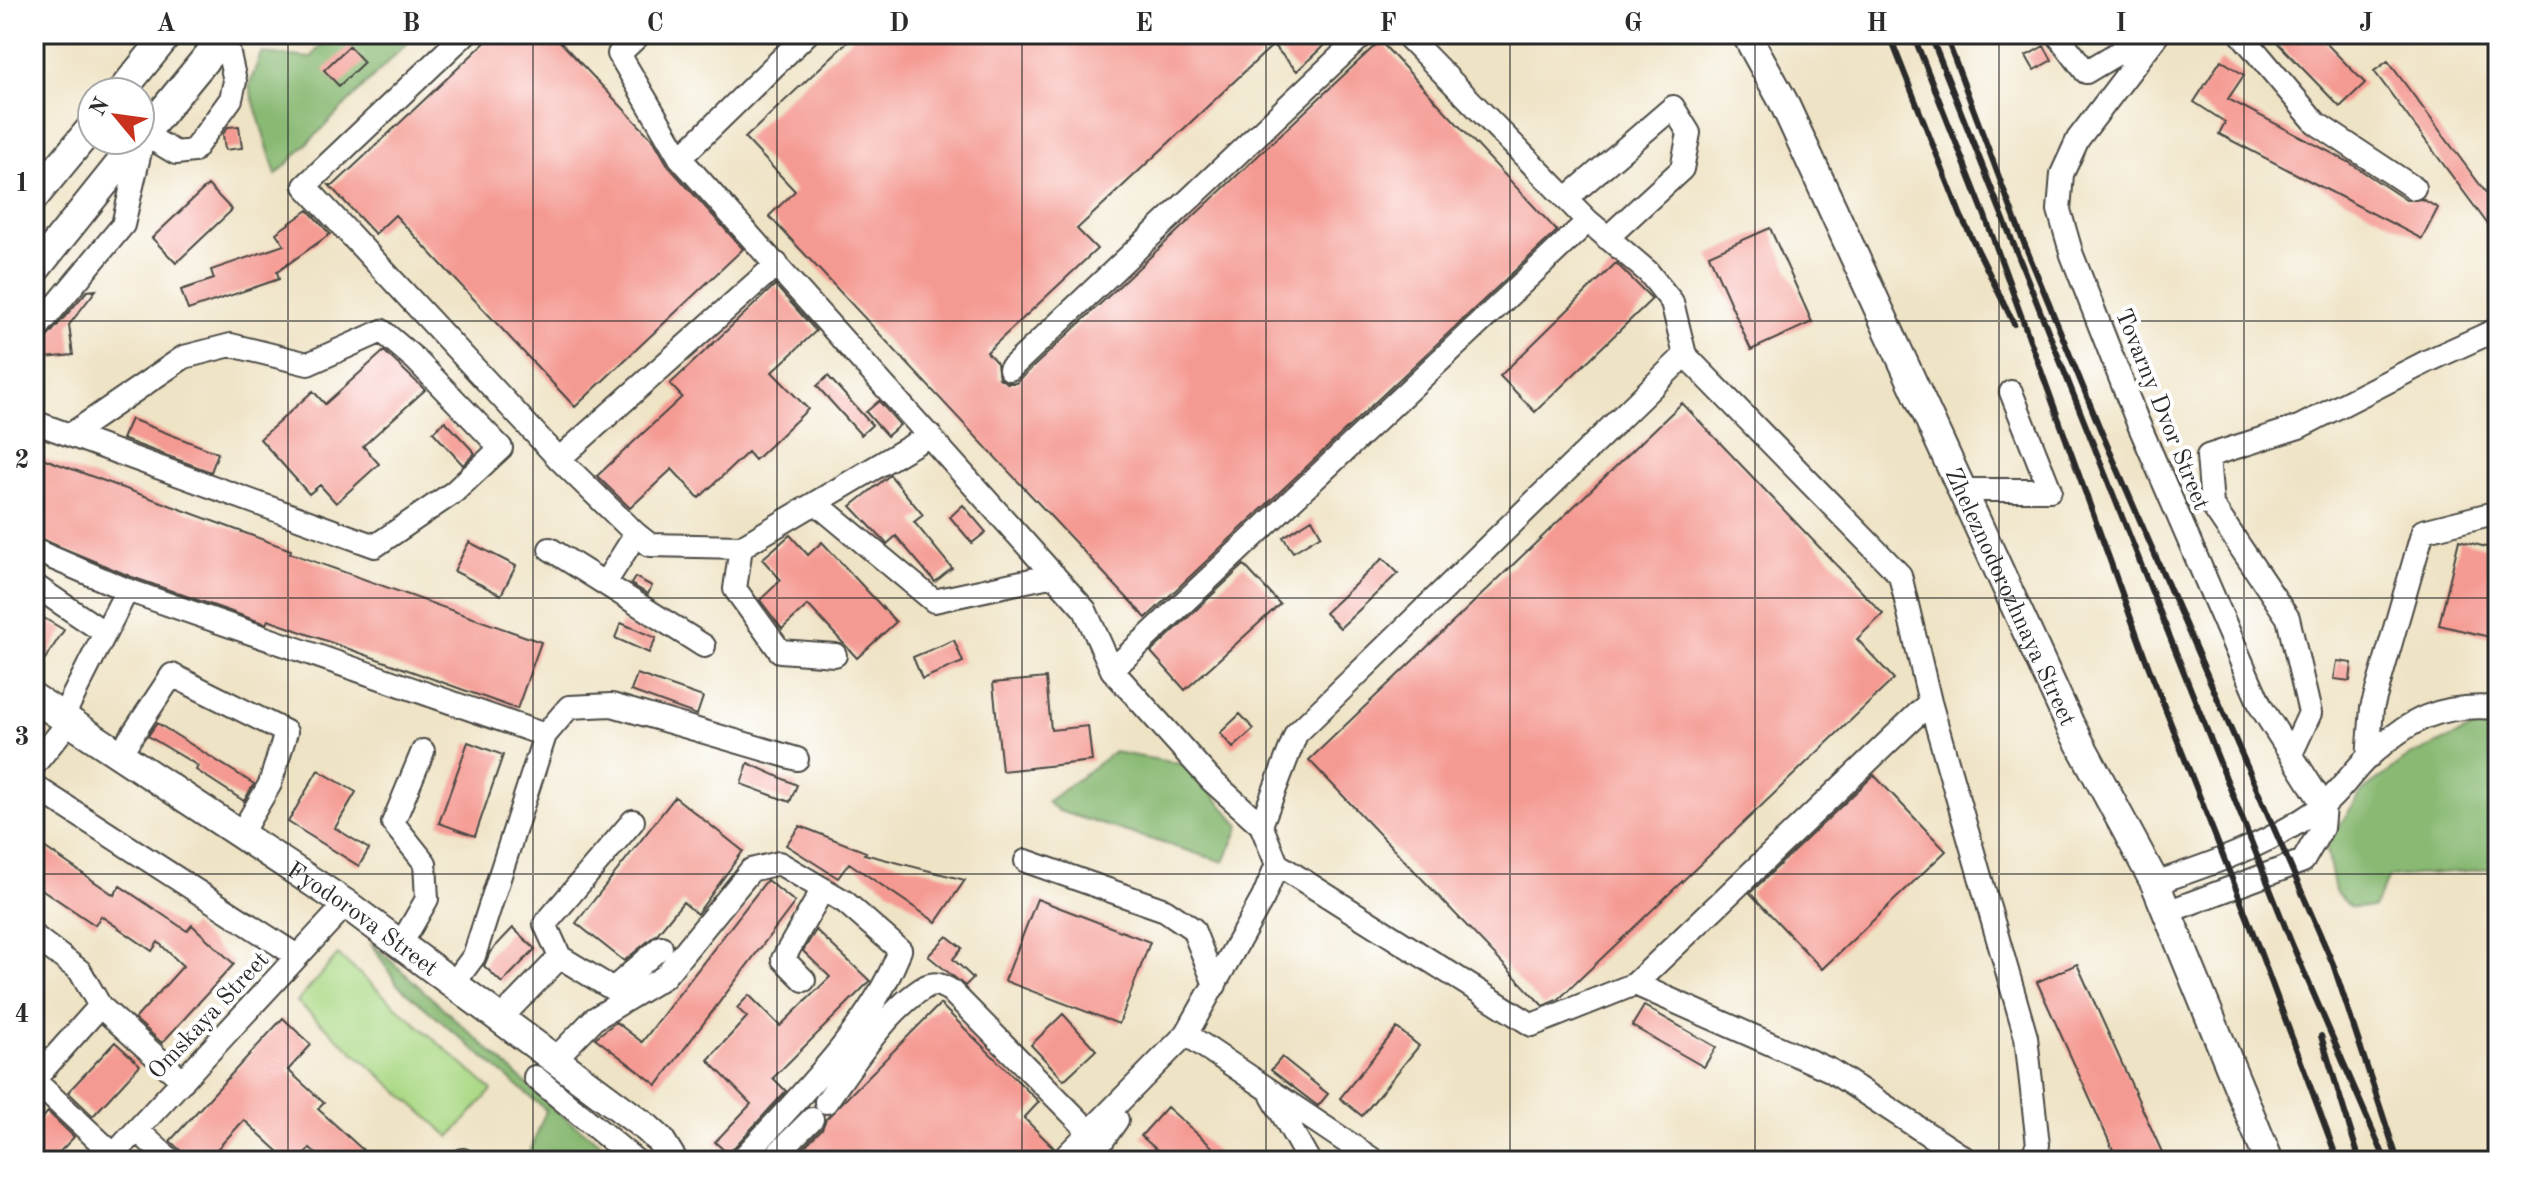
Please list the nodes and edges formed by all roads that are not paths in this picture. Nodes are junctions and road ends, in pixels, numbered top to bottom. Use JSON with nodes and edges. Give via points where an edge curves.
{"nodes":[{"id":1,"x":168,"y":34,"type":"edge"},
{"id":2,"x":465,"y":34,"type":"edge"},
{"id":3,"x":640,"y":34,"type":"edge"},
{"id":4,"x":807,"y":34,"type":"edge"},
{"id":5,"x":1364,"y":34,"type":"edge"},
{"id":6,"x":1405,"y":34,"type":"edge"},
{"id":7,"x":1746,"y":34,"type":"edge"},
{"id":8,"x":2057,"y":34,"type":"edge"},
{"id":9,"x":2139,"y":34,"type":"edge"},
{"id":10,"x":2158,"y":34,"type":"edge"},
{"id":11,"x":2241,"y":34,"type":"edge"},
{"id":12,"x":226,"y":35,"type":"edge"},
{"id":13,"x":134,"y":76,"type":"edge"},
{"id":14,"x":156,"y":120,"type":"edge"},
{"id":15,"x":156,"y":144,"type":"edge"},
{"id":16,"x":76,"y":146,"type":"edge"},
{"id":17,"x":127,"y":156,"type":"edge"},
{"id":18,"x":137,"y":156,"type":"edge"},
{"id":19,"x":680,"y":158,"type":"junction"},
{"id":20,"x":2414,"y":188,"type":"dead end"},
{"id":21,"x":34,"y":197,"type":"edge"},
{"id":22,"x":1566,"y":199,"type":"junction"},
{"id":23,"x":1588,"y":221,"type":"junction"},
{"id":24,"x":1607,"y":238,"type":"junction"},
{"id":25,"x":777,"y":264,"type":"junction"},
{"id":26,"x":34,"y":271,"type":"edge"},
{"id":27,"x":2498,"y":329,"type":"edge"},
{"id":28,"x":34,"y":332,"type":"edge"},
{"id":29,"x":1685,"y":355,"type":"junction"},
{"id":30,"x":1010,"y":369,"type":"dead end"},
{"id":31,"x":2011,"y":392,"type":"dead end"},
{"id":32,"x":34,"y":422,"type":"edge"},
{"id":33,"x":70,"y":435,"type":"junction"},
{"id":34,"x":930,"y":435,"type":"junction"},
{"id":35,"x":559,"y":459,"type":"junction"},
{"id":36,"x":1962,"y":490,"type":"junction"},
{"id":37,"x":816,"y":503,"type":"junction"},
{"id":38,"x":2498,"y":512,"type":"edge"},
{"id":39,"x":636,"y":534,"type":"junction"},
{"id":40,"x":741,"y":547,"type":"junction"},
{"id":41,"x":550,"y":549,"type":"dead end"},
{"id":42,"x":34,"y":550,"type":"edge"},
{"id":43,"x":1054,"y":575,"type":"junction"},
{"id":44,"x":605,"y":583,"type":"junction"},
{"id":45,"x":34,"y":585,"type":"edge"},
{"id":46,"x":127,"y":590,"type":"junction"},
{"id":47,"x":105,"y":633,"type":"junction"},
{"id":48,"x":704,"y":646,"type":"dead end"},
{"id":49,"x":835,"y":655,"type":"dead end"},
{"id":50,"x":1112,"y":670,"type":"junction"},
{"id":51,"x":34,"y":698,"type":"edge"},
{"id":52,"x":1930,"y":702,"type":"junction"},
{"id":53,"x":2498,"y":708,"type":"edge"},
{"id":54,"x":66,"y":720,"type":"junction"},
{"id":55,"x":545,"y":735,"type":"junction"},
{"id":56,"x":423,"y":751,"type":"dead end"},
{"id":57,"x":2291,"y":754,"type":"junction"},
{"id":58,"x":119,"y":755,"type":"junction"},
{"id":59,"x":2368,"y":758,"type":"junction"},
{"id":60,"x":797,"y":759,"type":"dead end"},
{"id":61,"x":34,"y":765,"type":"edge"},
{"id":62,"x":34,"y":786,"type":"edge"},
{"id":63,"x":2324,"y":806,"type":"junction"},
{"id":64,"x":633,"y":821,"type":"dead end"},
{"id":65,"x":1261,"y":825,"type":"junction"},
{"id":66,"x":240,"y":835,"type":"junction"},
{"id":67,"x":1026,"y":861,"type":"dead end"},
{"id":68,"x":1277,"y":864,"type":"junction"},
{"id":69,"x":2155,"y":883,"type":"junction"},
{"id":70,"x":823,"y":889,"type":"junction"},
{"id":71,"x":346,"y":904,"type":"junction"},
{"id":72,"x":2167,"y":912,"type":"junction"},
{"id":73,"x":34,"y":936,"type":"edge"},
{"id":74,"x":401,"y":944,"type":"junction"},
{"id":75,"x":661,"y":947,"type":"dead end"},
{"id":76,"x":297,"y":956,"type":"junction"},
{"id":77,"x":560,"y":957,"type":"junction"},
{"id":78,"x":804,"y":980,"type":"dead end"},
{"id":79,"x":454,"y":983,"type":"junction"},
{"id":80,"x":1635,"y":984,"type":"junction"},
{"id":81,"x":1215,"y":985,"type":"junction"},
{"id":82,"x":100,"y":1006,"type":"junction"},
{"id":83,"x":501,"y":1018,"type":"junction"},
{"id":84,"x":1186,"y":1034,"type":"junction"},
{"id":85,"x":1159,"y":1061,"type":"junction"},
{"id":86,"x":545,"y":1068,"type":"junction"},
{"id":87,"x":34,"y":1080,"type":"edge"},
{"id":88,"x":183,"y":1081,"type":"junction"},
{"id":89,"x":1270,"y":1092,"type":"junction"},
{"id":90,"x":137,"y":1130,"type":"junction"},
{"id":91,"x":1090,"y":1132,"type":"junction"},
{"id":92,"x":111,"y":1158,"type":"edge"},
{"id":93,"x":779,"y":1158,"type":"edge"},
{"id":94,"x":171,"y":1161,"type":"edge"},
{"id":95,"x":636,"y":1161,"type":"edge"},
{"id":96,"x":673,"y":1161,"type":"edge"},
{"id":97,"x":740,"y":1161,"type":"edge"},
{"id":98,"x":1061,"y":1161,"type":"edge"},
{"id":99,"x":1088,"y":1161,"type":"edge"},
{"id":100,"x":1309,"y":1161,"type":"edge"},
{"id":101,"x":1375,"y":1161,"type":"edge"},
{"id":102,"x":1969,"y":1161,"type":"edge"},
{"id":103,"x":2029,"y":1161,"type":"edge"},
{"id":104,"x":2269,"y":1161,"type":"edge"}],
"edges":[{"from":1,"to":13,"type":"main road"},
{"from":2,"to":35,"type":"street","via":[[305,186]]},
{"from":3,"to":19,"type":"street","via":[[619,54]]},
{"from":4,"to":19,"type":"street"},
{"from":5,"to":30,"type":"street"},
{"from":6,"to":22,"type":"street"},
{"from":7,"to":36,"type":"main road","name":"Zheleznodorozhnaya Street","via":[[1783,101]]},
{"from":8,"to":9,"type":"street","via":[[2086,72],[2133,44]]},
{"from":10,"to":57,"type":"street","name":"Tovarny Dvor Street","via":[[2078,139],[2062,174],[2059,210],[2136,418],[2261,707]]},
{"from":11,"to":20,"type":"street","via":[[2316,123]]},
{"from":12,"to":14,"type":"main road"},
{"from":12,"to":15,"type":"street","via":[[235,81],[231,99],[193,151],[176,153]]},
{"from":16,"to":21,"type":"main road"},
{"from":17,"to":26,"type":"main road"},
{"from":18,"to":28,"type":"street","via":[[123,225]]},
{"from":19,"to":25,"type":"street"},
{"from":22,"to":23,"type":"street"},
{"from":22,"to":24,"type":"street","via":[[1673,107],[1689,133],[1682,169]]},
{"from":23,"to":24,"type":"street"},
{"from":23,"to":50,"type":"street"},
{"from":24,"to":29,"type":"street","via":[[1648,272],[1672,302]]},
{"from":25,"to":34,"type":"street"},
{"from":25,"to":35,"type":"street"},
{"from":27,"to":57,"type":"street","via":[[2299,427],[2208,456],[2212,505],[2288,618],[2310,713]]},
{"from":29,"to":52,"type":"street","via":[[1900,575]]},
{"from":29,"to":65,"type":"street","via":[[1296,734]]},
{"from":31,"to":36,"type":"street","via":[[2050,490]]},
{"from":32,"to":33,"type":"street"},
{"from":33,"to":33,"type":"street","via":[[375,546],[454,492],[501,448],[382,331],[308,364],[231,345],[184,357]]},
{"from":34,"to":37,"type":"street"},
{"from":34,"to":43,"type":"street"},
{"from":35,"to":39,"type":"street"},
{"from":36,"to":69,"type":"main road","name":"Zheleznodorozhnaya Street","via":[[2070,725]]},
{"from":37,"to":40,"type":"street"},
{"from":37,"to":43,"type":"street","via":[[934,601]]},
{"from":38,"to":59,"type":"street","via":[[2423,531],[2372,708]]},
{"from":39,"to":40,"type":"street","via":[[650,545]]},
{"from":39,"to":44,"type":"street"},
{"from":40,"to":49,"type":"street","via":[[735,589],[780,651]]},
{"from":41,"to":44,"type":"street"},
{"from":42,"to":46,"type":"street"},
{"from":43,"to":50,"type":"street","via":[[1085,610]]},
{"from":44,"to":48,"type":"street"},
{"from":45,"to":47,"type":"street"},
{"from":46,"to":47,"type":"street"},
{"from":46,"to":55,"type":"street"},
{"from":47,"to":54,"type":"street"},
{"from":50,"to":65,"type":"street","via":[[1211,780]]},
{"from":51,"to":54,"type":"main road","name":"Fyodorova Street"},
{"from":52,"to":80,"type":"street"},
{"from":52,"to":103,"type":"street","via":[[2026,1037],[2038,1145]]},
{"from":53,"to":59,"type":"street","via":[[2433,711]]},
{"from":54,"to":58,"type":"main road","name":"Fyodorova Street"},
{"from":54,"to":61,"type":"street"},
{"from":55,"to":60,"type":"street","via":[[569,707],[612,705]]},
{"from":55,"to":79,"type":"street","via":[[474,956]]},
{"from":56,"to":74,"type":"street","via":[[393,823],[425,863],[427,899]]},
{"from":57,"to":63,"type":"street","name":"Tovarny Dvor Street"},
{"from":58,"to":66,"type":"main road","name":"Fyodorova Street"},
{"from":58,"to":66,"type":"street","via":[[172,675],[286,732],[270,784]]},
{"from":59,"to":63,"type":"street"},
{"from":62,"to":76,"type":"street"},
{"from":63,"to":69,"type":"street","via":[[2283,832]]},
{"from":63,"to":72,"type":"street","via":[[2322,828],[2303,861]]},
{"from":64,"to":77,"type":"street","via":[[545,924]]},
{"from":65,"to":68,"type":"street"},
{"from":66,"to":71,"type":"main road","name":"Fyodorova Street"},
{"from":67,"to":81,"type":"street","via":[[1165,910],[1193,929]]},
{"from":68,"to":80,"type":"street","via":[[1532,1025]]},
{"from":68,"to":81,"type":"street"},
{"from":69,"to":72,"type":"main road","name":"Zheleznodorozhnaya Street"},
{"from":70,"to":78,"type":"street","via":[[783,959]]},
{"from":70,"to":86,"type":"street","via":[[779,863],[751,870],[664,977],[594,1019]]},
{"from":70,"to":97,"type":"street","via":[[900,950],[888,982],[811,1083]]},
{"from":71,"to":74,"type":"main road","name":"Fyodorova Street"},
{"from":71,"to":76,"type":"street","name":"Omskaya Street"},
{"from":72,"to":104,"type":"main road","name":"Zheleznodorozhnaya Street"},
{"from":73,"to":82,"type":"street","via":[[80,971]]},
{"from":74,"to":79,"type":"main road","name":"Fyodorova Street"},
{"from":75,"to":77,"type":"street","via":[[613,989]]},
{"from":76,"to":88,"type":"street","name":"Omskaya Street"},
{"from":77,"to":83,"type":"street"},
{"from":79,"to":83,"type":"main road","name":"Fyodorova Street"},
{"from":80,"to":102,"type":"street","via":[[1830,1070]]},
{"from":81,"to":84,"type":"street"},
{"from":82,"to":87,"type":"street"},
{"from":82,"to":88,"type":"street"},
{"from":83,"to":86,"type":"main road","name":"Fyodorova Street"},
{"from":84,"to":85,"type":"street"},
{"from":84,"to":89,"type":"street"},
{"from":85,"to":91,"type":"street"},
{"from":85,"to":99,"type":"street"},
{"from":86,"to":95,"type":"street"},
{"from":86,"to":96,"type":"main road","name":"Fyodorova Street","via":[[647,1128]]},
{"from":87,"to":92,"type":"street"},
{"from":88,"to":90,"type":"street","name":"Omskaya Street"},
{"from":89,"to":100,"type":"street"},
{"from":89,"to":101,"type":"street"},
{"from":90,"to":92,"type":"street","name":"Omskaya Street"},
{"from":90,"to":94,"type":"street"},
{"from":91,"to":93,"type":"street","via":[[939,984],[928,985],[881,1027]]},
{"from":91,"to":98,"type":"street"}]}
